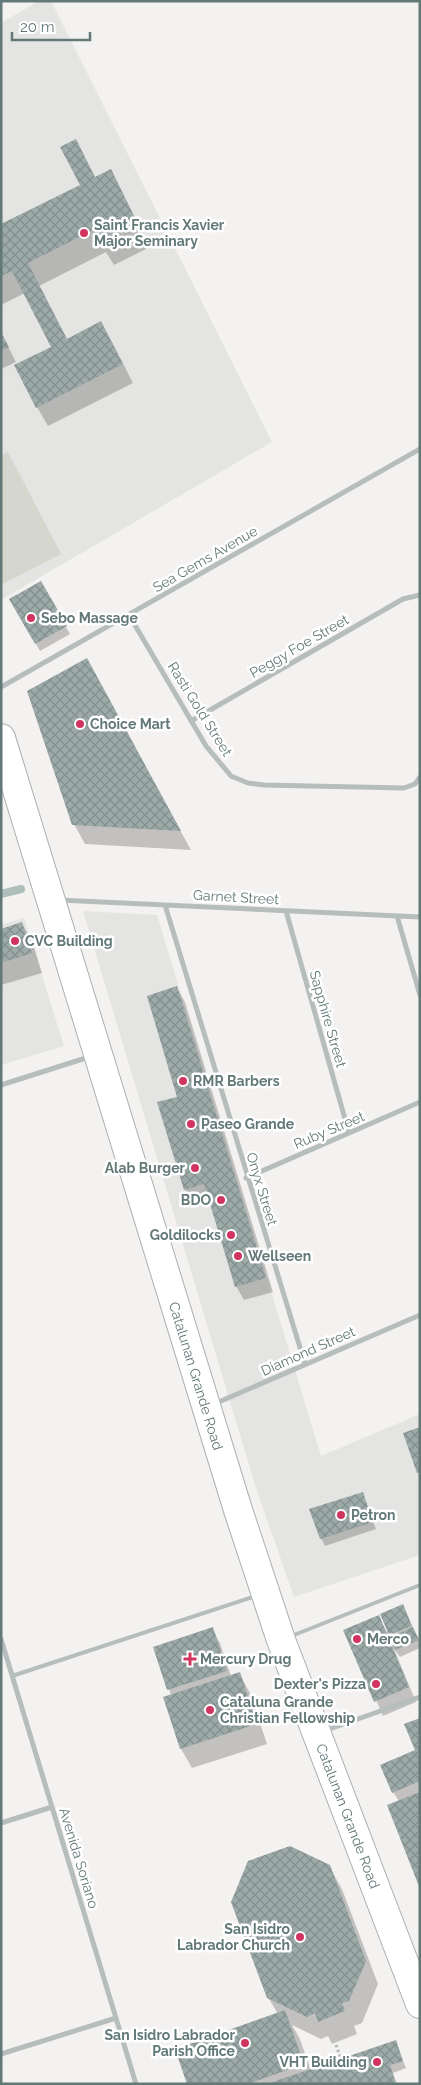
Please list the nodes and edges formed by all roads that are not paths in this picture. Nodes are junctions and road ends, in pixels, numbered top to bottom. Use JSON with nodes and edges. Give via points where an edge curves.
{"nodes":[{"id":1,"x":420,"y":449,"type":"edge"},
{"id":2,"x":420,"y":595,"type":"edge"},
{"id":3,"x":129,"y":615,"type":"junction"},
{"id":4,"x":1,"y":687,"type":"edge"},
{"id":5,"x":191,"y":720,"type":"junction"},
{"id":6,"x":1,"y":738,"type":"edge"},
{"id":7,"x":420,"y":778,"type":"edge"},
{"id":8,"x":51,"y":900,"type":"junction"},
{"id":9,"x":165,"y":905,"type":"junction"},
{"id":10,"x":286,"y":911,"type":"junction"},
{"id":11,"x":397,"y":916,"type":"junction"},
{"id":12,"x":420,"y":918,"type":"edge"},
{"id":13,"x":420,"y":995,"type":"edge"},
{"id":14,"x":99,"y":1053,"type":"junction"},
{"id":15,"x":1,"y":1085,"type":"edge"},
{"id":16,"x":420,"y":1102,"type":"edge"},
{"id":17,"x":349,"y":1133,"type":"junction"},
{"id":18,"x":246,"y":1178,"type":"junction"},
{"id":19,"x":420,"y":1314,"type":"edge"},
{"id":20,"x":305,"y":1364,"type":"junction"},
{"id":21,"x":206,"y":1408,"type":"junction"},
{"id":22,"x":420,"y":1585,"type":"edge"},
{"id":23,"x":266,"y":1592,"type":"junction"},
{"id":24,"x":1,"y":1639,"type":"edge"},
{"id":25,"x":282,"y":1640,"type":"junction"},
{"id":26,"x":12,"y":1676,"type":"junction"},
{"id":27,"x":420,"y":1697,"type":"edge"},
{"id":28,"x":316,"y":1734,"type":"junction"},
{"id":29,"x":52,"y":1807,"type":"junction"},
{"id":30,"x":1,"y":1822,"type":"edge"},
{"id":31,"x":420,"y":2004,"type":"edge"},
{"id":32,"x":116,"y":2018,"type":"junction"},
{"id":33,"x":1,"y":2054,"type":"edge"},
{"id":34,"x":136,"y":2084,"type":"edge"}],
"edges":[{"from":1,"to":3,"type":"street","name":"Sea Gems Avenue"},
{"from":2,"to":5,"type":"street","name":"Peggy Foe Street","via":[[403,599]]},
{"from":3,"to":4,"type":"street","name":"Sea Gems Avenue"},
{"from":3,"to":5,"type":"street","name":"Rasti Gold Street"},
{"from":5,"to":7,"type":"street","name":"Rasti Gold Street","via":[[221,765],[231,776],[248,783],[404,788]]},
{"from":6,"to":8,"type":"main road","name":"Catalunan Grande Road"},
{"from":8,"to":9,"type":"street","name":"Garnet Street"},
{"from":8,"to":14,"type":"main road","name":"Catalunan Grande Road"},
{"from":9,"to":10,"type":"street","name":"Garnet Street"},
{"from":9,"to":18,"type":"street","name":"Onyx Street"},
{"from":10,"to":11,"type":"street","name":"Garnet Street"},
{"from":10,"to":17,"type":"street","name":"Sapphire Street"},
{"from":11,"to":12,"type":"street","name":"Garnet Street"},
{"from":11,"to":13,"type":"street"},
{"from":14,"to":15,"type":"street"},
{"from":14,"to":21,"type":"main road","name":"Catalunan Grande Road"},
{"from":16,"to":17,"type":"street","name":"Ruby Street"},
{"from":17,"to":18,"type":"street","name":"Ruby Street"},
{"from":18,"to":20,"type":"street","name":"Onyx Street"},
{"from":19,"to":20,"type":"street","name":"Diamond Street"},
{"from":20,"to":21,"type":"street","name":"Diamond Street"},
{"from":21,"to":23,"type":"main road","name":"Catalunan Grande Road"},
{"from":22,"to":25,"type":"lane"},
{"from":23,"to":25,"type":"main road","name":"Catalunan Grande Road"},
{"from":23,"to":26,"type":"lane"},
{"from":24,"to":26,"type":"street","name":"Avenida Soriano"},
{"from":25,"to":28,"type":"main road","name":"Catalunan Grande Road"},
{"from":26,"to":29,"type":"street","name":"Avenida Soriano"},
{"from":27,"to":28,"type":"street"},
{"from":28,"to":31,"type":"main road","name":"Catalunan Grande Road"},
{"from":29,"to":30,"type":"street"},
{"from":29,"to":32,"type":"street","name":"Avenida Soriano"},
{"from":32,"to":33,"type":"street"},
{"from":32,"to":34,"type":"street","name":"Avenida Soriano"}]}
